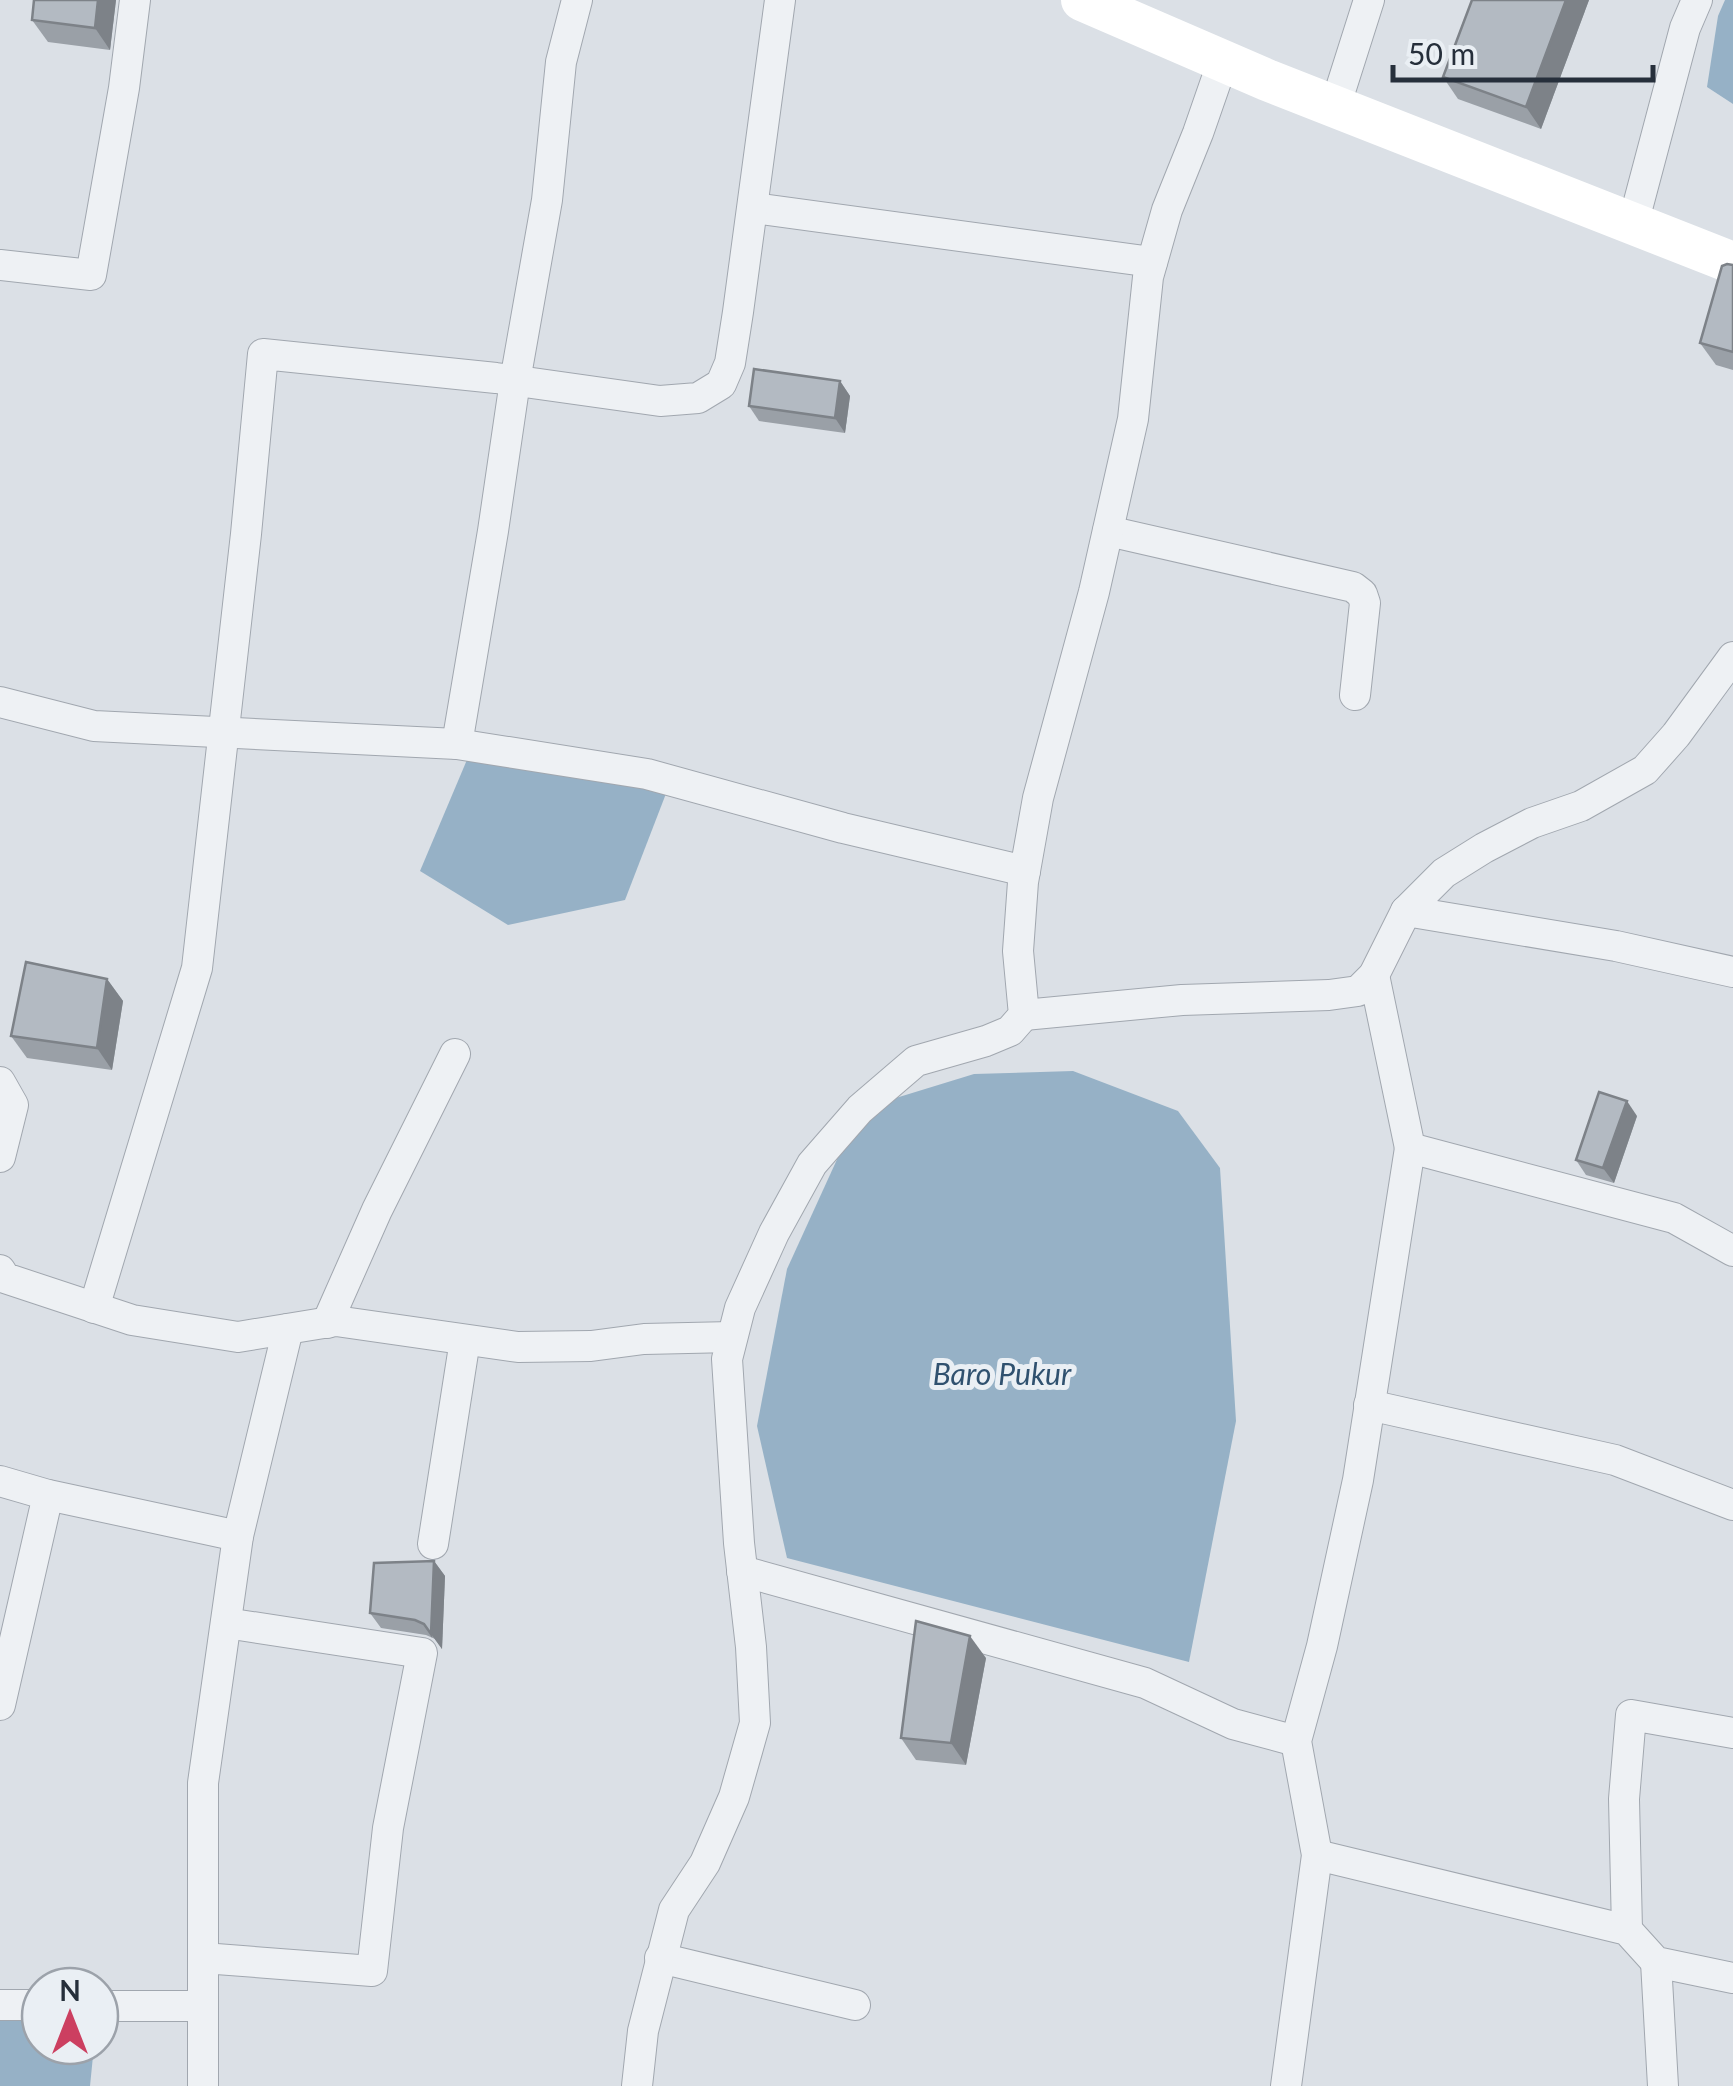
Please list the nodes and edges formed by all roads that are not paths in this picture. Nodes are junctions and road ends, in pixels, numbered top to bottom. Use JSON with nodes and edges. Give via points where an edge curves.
{"nodes":[{"id":1,"x":135,"y":0,"type":"edge"},
{"id":2,"x":577,"y":0,"type":"edge"},
{"id":3,"x":780,"y":0,"type":"edge"},
{"id":4,"x":1082,"y":0,"type":"edge"},
{"id":5,"x":1369,"y":0,"type":"edge"},
{"id":6,"x":1698,"y":0,"type":"edge"},
{"id":7,"x":1223,"y":61,"type":"junction"},
{"id":8,"x":1335,"y":107,"type":"junction"},
{"id":9,"x":753,"y":208,"type":"junction"},
{"id":10,"x":1633,"y":224,"type":"junction"},
{"id":11,"x":1152,"y":262,"type":"junction"},
{"id":12,"x":1733,"y":263,"type":"edge"},
{"id":13,"x":0,"y":264,"type":"edge"},
{"id":14,"x":515,"y":381,"type":"junction"},
{"id":15,"x":1108,"y":531,"type":"junction"},
{"id":16,"x":1733,"y":657,"type":"edge"},
{"id":17,"x":1355,"y":695,"type":"dead end"},
{"id":18,"x":0,"y":702,"type":"edge"},
{"id":19,"x":222,"y":732,"type":"junction"},
{"id":20,"x":457,"y":744,"type":"junction"},
{"id":21,"x":1025,"y":871,"type":"junction"},
{"id":22,"x":1406,"y":911,"type":"junction"},
{"id":23,"x":1733,"y":972,"type":"edge"},
{"id":24,"x":1374,"y":976,"type":"junction"},
{"id":25,"x":1024,"y":1014,"type":"junction"},
{"id":26,"x":454,"y":1054,"type":"dead end"},
{"id":27,"x":0,"y":1082,"type":"edge"},
{"id":28,"x":1410,"y":1148,"type":"junction"},
{"id":29,"x":0,"y":1157,"type":"edge"},
{"id":30,"x":1733,"y":1251,"type":"edge"},
{"id":31,"x":0,"y":1270,"type":"edge"},
{"id":32,"x":94,"y":1308,"type":"junction"},
{"id":33,"x":326,"y":1323,"type":"junction"},
{"id":34,"x":288,"y":1330,"type":"junction"},
{"id":35,"x":732,"y":1337,"type":"junction"},
{"id":36,"x":465,"y":1340,"type":"junction"},
{"id":37,"x":1370,"y":1405,"type":"junction"},
{"id":38,"x":0,"y":1481,"type":"edge"},
{"id":39,"x":48,"y":1495,"type":"junction"},
{"id":40,"x":1733,"y":1505,"type":"edge"},
{"id":41,"x":238,"y":1536,"type":"junction"},
{"id":42,"x":433,"y":1544,"type":"dead end"},
{"id":43,"x":742,"y":1571,"type":"junction"},
{"id":44,"x":226,"y":1623,"type":"junction"},
{"id":45,"x":0,"y":1705,"type":"edge"},
{"id":46,"x":1733,"y":1733,"type":"edge"},
{"id":47,"x":1296,"y":1740,"type":"junction"},
{"id":48,"x":1317,"y":1855,"type":"junction"},
{"id":49,"x":1627,"y":1930,"type":"junction"},
{"id":50,"x":203,"y":1958,"type":"junction"},
{"id":51,"x":660,"y":1958,"type":"junction"},
{"id":52,"x":1656,"y":1962,"type":"junction"},
{"id":53,"x":1733,"y":1978,"type":"edge"},
{"id":54,"x":855,"y":2005,"type":"dead end"},
{"id":55,"x":120,"y":2006,"type":"edge"},
{"id":56,"x":203,"y":2006,"type":"junction"},
{"id":57,"x":203,"y":2086,"type":"edge"},
{"id":58,"x":637,"y":2086,"type":"edge"},
{"id":59,"x":1286,"y":2086,"type":"edge"},
{"id":60,"x":1663,"y":2086,"type":"edge"}],
"edges":[{"from":1,"to":13,"type":"street","via":[[91,275]]},
{"from":2,"to":14,"type":"street","via":[[561,62],[547,200]]},
{"from":3,"to":9,"type":"street"},
{"from":4,"to":7,"type":"main road"},
{"from":5,"to":8,"type":"street"},
{"from":6,"to":10,"type":"street"},
{"from":7,"to":8,"type":"main road"},
{"from":7,"to":11,"type":"street"},
{"from":8,"to":10,"type":"main road"},
{"from":9,"to":11,"type":"street"},
{"from":9,"to":14,"type":"street","via":[[730,363],[721,384],[698,398],[660,401]]},
{"from":10,"to":12,"type":"main road"},
{"from":11,"to":15,"type":"street","via":[[1132,419]]},
{"from":14,"to":19,"type":"street","via":[[263,354]]},
{"from":14,"to":20,"type":"street"},
{"from":15,"to":17,"type":"street","via":[[1353,587],[1365,604]]},
{"from":15,"to":21,"type":"street"},
{"from":16,"to":22,"type":"street","via":[[1645,770],[1484,848],[1444,873]]},
{"from":18,"to":19,"type":"street","via":[[94,726]]},
{"from":19,"to":20,"type":"street"},
{"from":19,"to":32,"type":"street","via":[[198,968]]},
{"from":20,"to":21,"type":"street","via":[[646,774]]},
{"from":21,"to":25,"type":"street","via":[[1018,951]]},
{"from":22,"to":23,"type":"street"},
{"from":22,"to":24,"type":"street"},
{"from":24,"to":25,"type":"street","via":[[1358,992]]},
{"from":24,"to":28,"type":"street"},
{"from":25,"to":35,"type":"street","via":[[1010,1031],[916,1060],[860,1109],[812,1164],[774,1233]]},
{"from":26,"to":33,"type":"street"},
{"from":27,"to":29,"type":"street","via":[[13,1106]]},
{"from":28,"to":30,"type":"street","via":[[1674,1218]]},
{"from":28,"to":37,"type":"street"},
{"from":31,"to":32,"type":"street","via":[[5,1278]]},
{"from":32,"to":34,"type":"street","via":[[238,1337]]},
{"from":33,"to":34,"type":"street"},
{"from":33,"to":36,"type":"street"},
{"from":34,"to":41,"type":"street"},
{"from":35,"to":36,"type":"street","via":[[518,1347]]},
{"from":35,"to":43,"type":"street","via":[[727,1359]]},
{"from":36,"to":42,"type":"street"},
{"from":37,"to":40,"type":"street","via":[[1615,1460]]},
{"from":37,"to":47,"type":"street","via":[[1322,1646]]},
{"from":38,"to":39,"type":"street"},
{"from":39,"to":41,"type":"street"},
{"from":39,"to":45,"type":"street"},
{"from":41,"to":44,"type":"street"},
{"from":43,"to":47,"type":"street","via":[[1145,1683],[1234,1724]]},
{"from":43,"to":51,"type":"street","via":[[755,1723],[734,1797],[674,1910]]},
{"from":44,"to":50,"type":"street","via":[[203,1783]]},
{"from":44,"to":50,"type":"street","via":[[422,1653],[388,1828],[372,1972]]},
{"from":46,"to":49,"type":"street","via":[[1631,1715],[1624,1799]]},
{"from":47,"to":48,"type":"street"},
{"from":48,"to":49,"type":"street"},
{"from":48,"to":59,"type":"street"},
{"from":49,"to":52,"type":"street"},
{"from":50,"to":56,"type":"street"},
{"from":51,"to":54,"type":"street"},
{"from":51,"to":58,"type":"street"},
{"from":52,"to":53,"type":"street"},
{"from":52,"to":60,"type":"street"},
{"from":55,"to":56,"type":"street"},
{"from":56,"to":57,"type":"street"}]}
